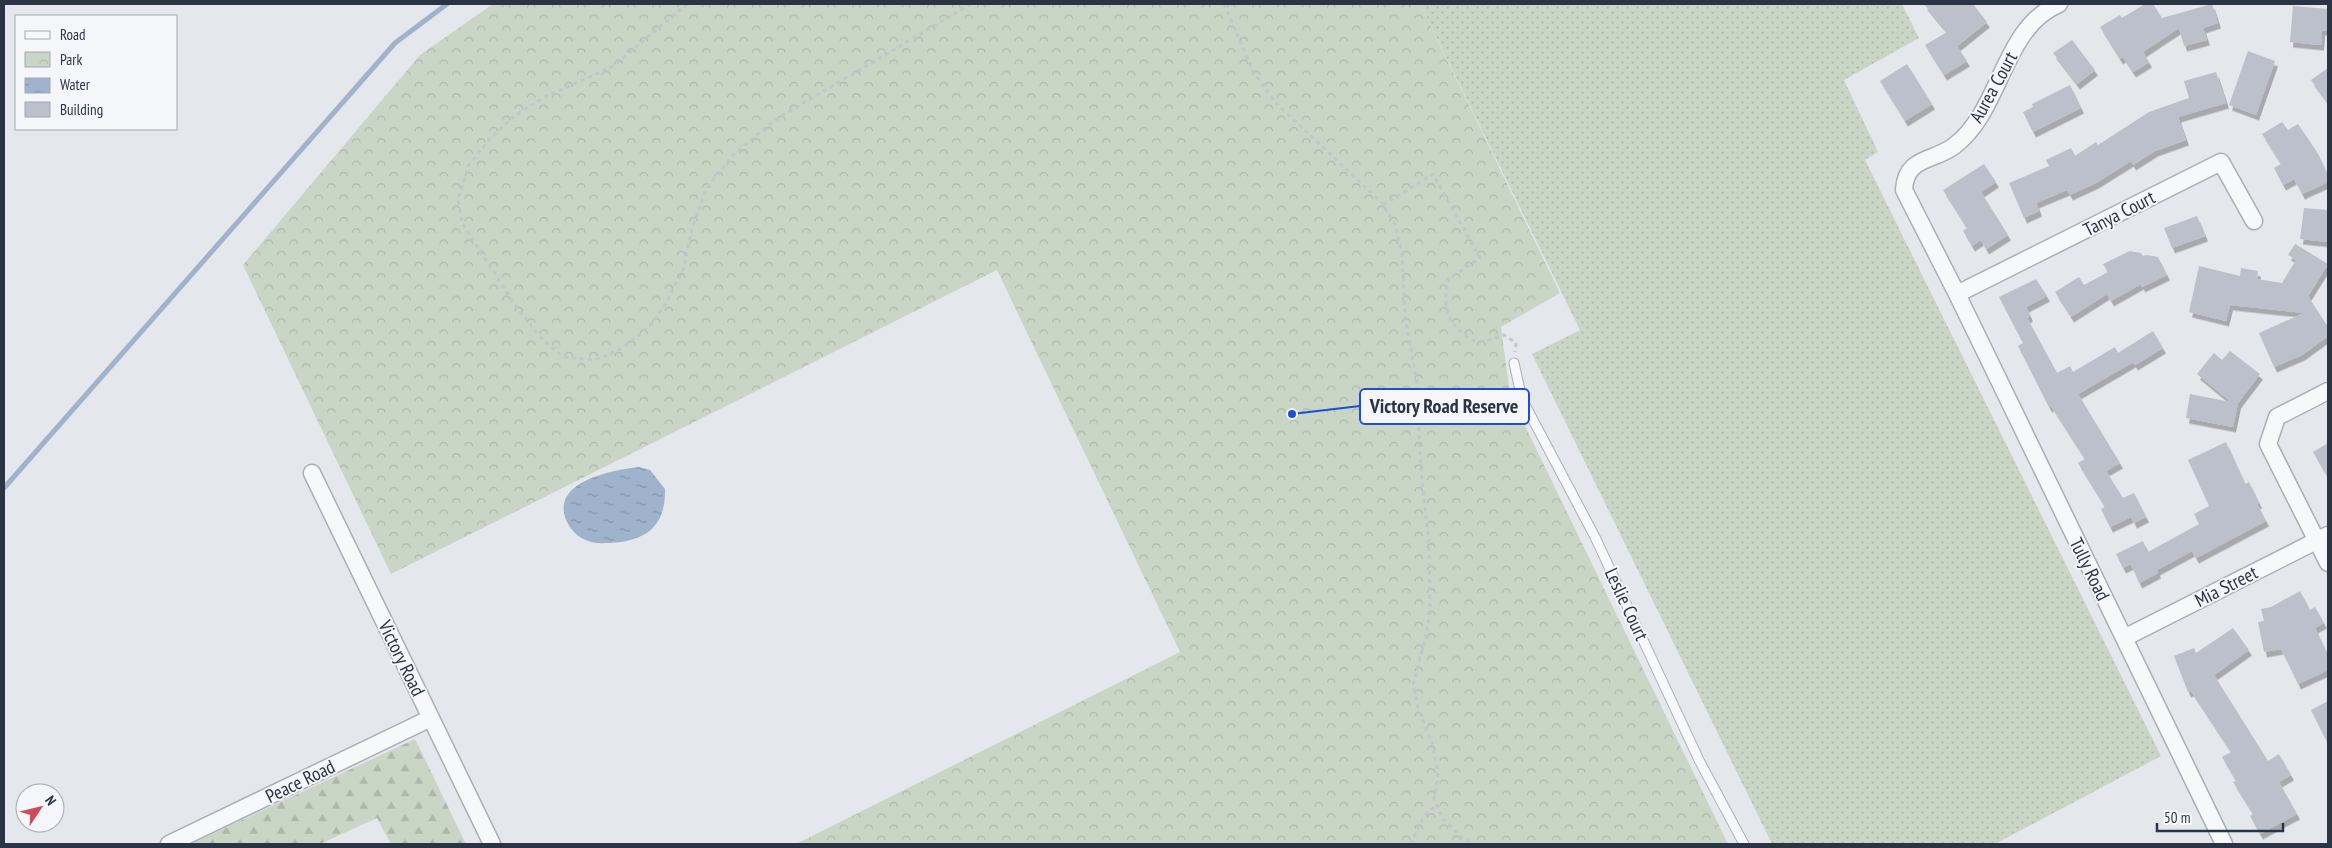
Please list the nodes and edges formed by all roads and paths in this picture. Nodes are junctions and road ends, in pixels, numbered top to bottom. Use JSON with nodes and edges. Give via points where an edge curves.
{"nodes":[{"id":1,"x":687,"y":4,"type":"edge"},
{"id":2,"x":971,"y":4,"type":"edge"},
{"id":3,"x":1224,"y":4,"type":"edge"},
{"id":4,"x":2048,"y":6,"type":"edge"},
{"id":5,"x":1383,"y":205,"type":"junction"},
{"id":6,"x":2254,"y":221,"type":"dead end"},
{"id":7,"x":1957,"y":294,"type":"junction"},
{"id":8,"x":1514,"y":363,"type":"joint"},
{"id":9,"x":2328,"y":391,"type":"edge"},
{"id":10,"x":312,"y":473,"type":"dead end"},
{"id":11,"x":2323,"y":538,"type":"edge"},
{"id":12,"x":2328,"y":563,"type":"edge"},
{"id":13,"x":2124,"y":638,"type":"junction"},
{"id":14,"x":431,"y":718,"type":"junction"},
{"id":15,"x":1437,"y":806,"type":"junction"},
{"id":16,"x":169,"y":844,"type":"edge"},
{"id":17,"x":492,"y":844,"type":"edge"},
{"id":18,"x":1411,"y":844,"type":"edge"},
{"id":19,"x":1474,"y":844,"type":"edge"},
{"id":20,"x":1744,"y":844,"type":"edge"},
{"id":21,"x":2224,"y":844,"type":"edge"}],
"edges":[{"from":1,"to":2,"type":"path","via":[[612,67],[544,98],[512,117],[488,140],[469,165],[458,199],[462,223],[515,305],[540,337],[563,357],[595,360],[621,349],[649,327],[683,270],[692,229],[706,189],[733,155],[775,120]]},
{"from":3,"to":5,"type":"path","via":[[1253,71],[1275,102]]},
{"from":4,"to":7,"type":"street","name":"Aurea Court","via":[[2022,35],[1976,123],[1954,146],[1916,164],[1907,173],[1904,190]]},
{"from":5,"to":8,"type":"path","via":[[1433,174],[1480,258],[1448,278],[1445,299],[1448,318],[1475,342],[1504,335],[1516,343]]},
{"from":5,"to":15,"type":"path","via":[[1395,224],[1402,255],[1405,315],[1416,377],[1429,544],[1430,610],[1413,685],[1438,772],[1434,799]]},
{"from":6,"to":7,"type":"street","name":"Tanya Court","via":[[2221,162]]},
{"from":7,"to":13,"type":"street","name":"Tully Road"},
{"from":8,"to":20,"type":"lane","name":"Leslie Court","via":[[1522,399],[1595,537],[1699,760]]},
{"from":9,"to":11,"type":"street","via":[[2277,417],[2268,444]]},
{"from":10,"to":14,"type":"street","name":"Victory Road"},
{"from":11,"to":12,"type":"street"},
{"from":11,"to":13,"type":"street","name":"Mia Street"},
{"from":13,"to":21,"type":"street","name":"Tully Road"},
{"from":14,"to":16,"type":"street","name":"Peace Road"},
{"from":14,"to":17,"type":"street","name":"Victory Road"},
{"from":15,"to":18,"type":"path","via":[[1420,822]]},
{"from":15,"to":19,"type":"path","via":[[1442,818],[1462,838]]}]}
